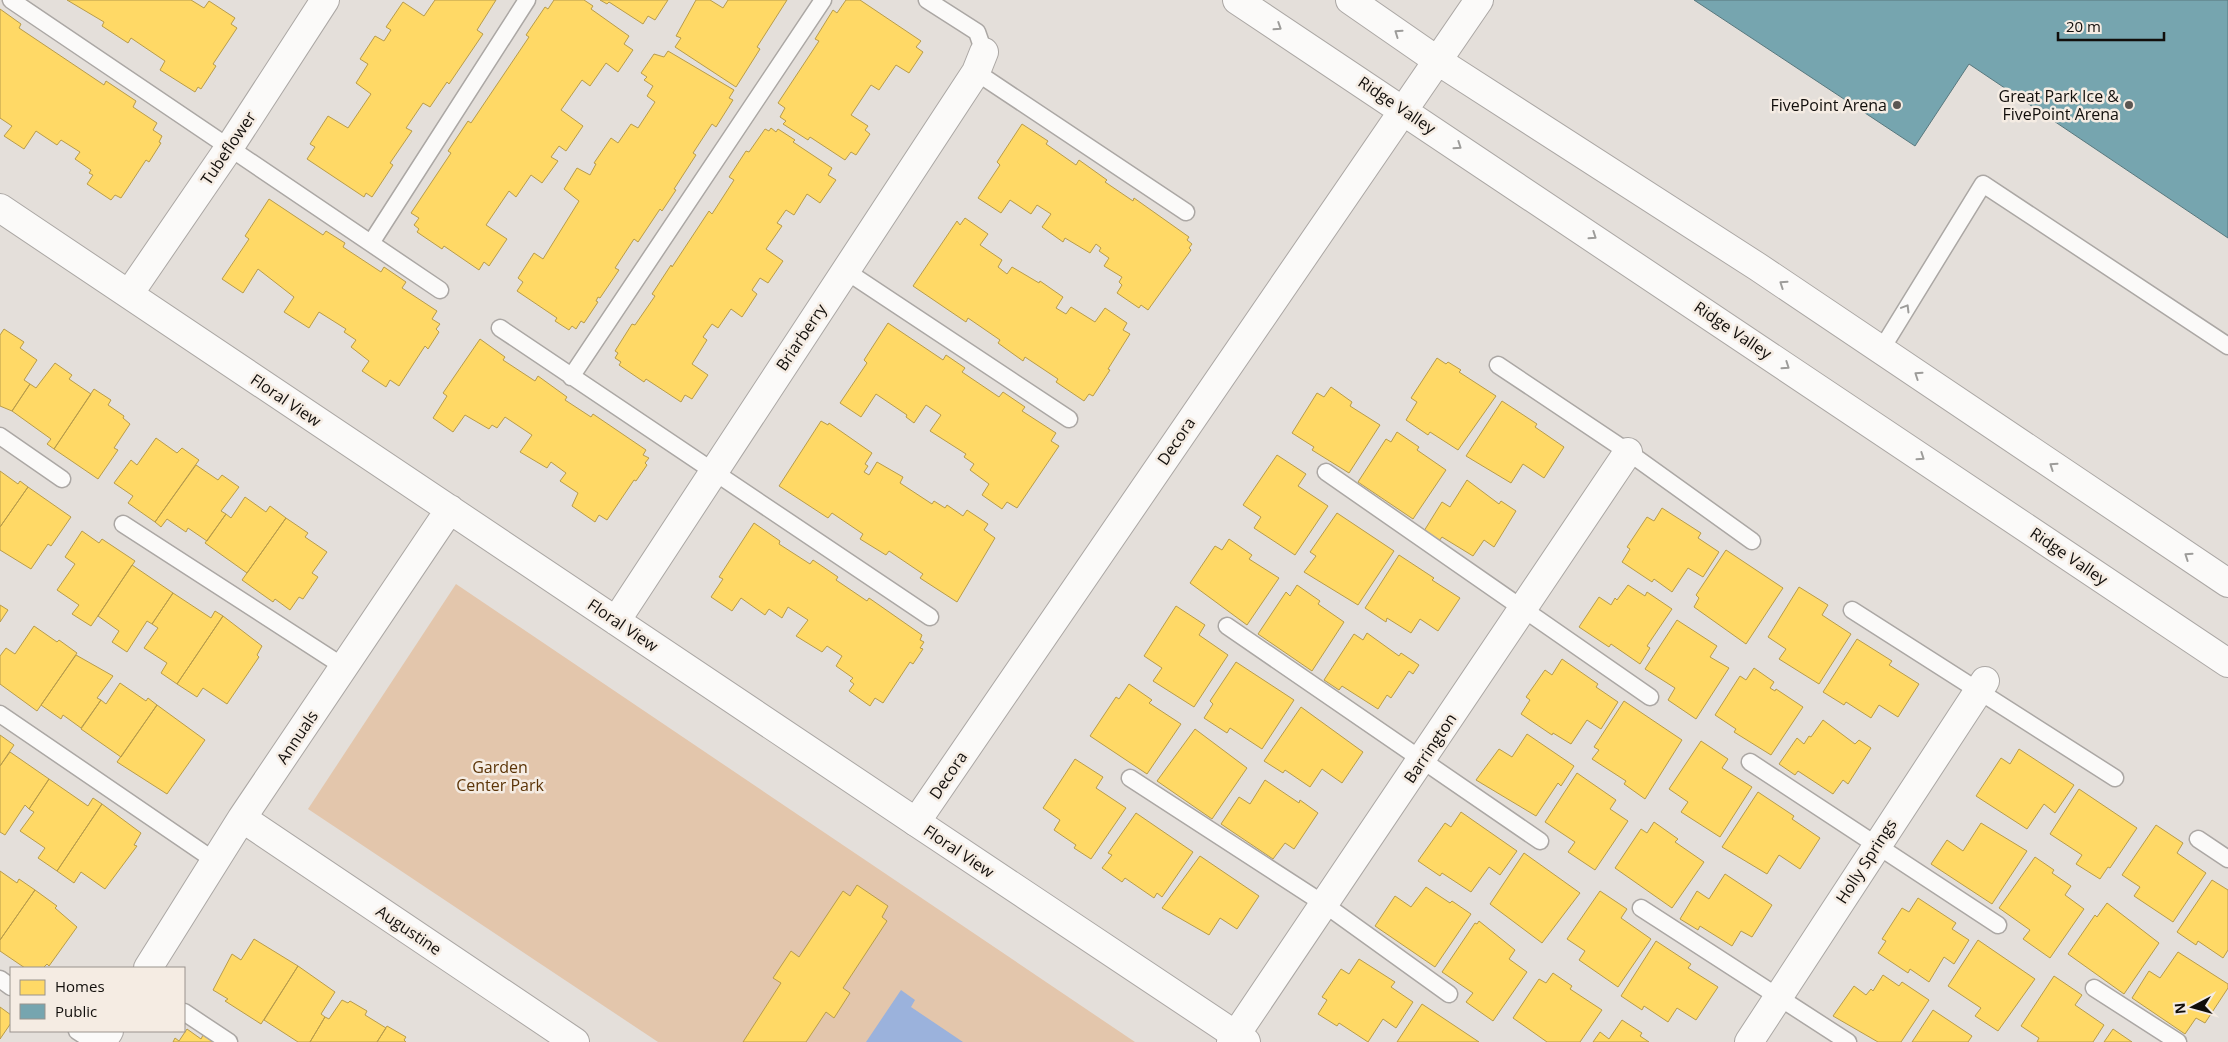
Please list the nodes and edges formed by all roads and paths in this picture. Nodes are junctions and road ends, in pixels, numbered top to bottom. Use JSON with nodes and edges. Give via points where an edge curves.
{"nodes":[{"id":1,"x":12,"y":0,"type":"edge"},
{"id":2,"x":325,"y":0,"type":"edge"},
{"id":3,"x":527,"y":0,"type":"edge"},
{"id":4,"x":823,"y":0,"type":"edge"},
{"id":5,"x":927,"y":0,"type":"edge"},
{"id":6,"x":1237,"y":0,"type":"edge"},
{"id":7,"x":1350,"y":0,"type":"edge"},
{"id":8,"x":1479,"y":0,"type":"edge"},
{"id":9,"x":1438,"y":61,"type":"junction"},
{"id":10,"x":981,"y":62,"type":"junction"},
{"id":11,"x":1403,"y":110,"type":"junction"},
{"id":12,"x":229,"y":148,"type":"junction"},
{"id":13,"x":0,"y":208,"type":"edge"},
{"id":14,"x":1186,"y":212,"type":"dead end"},
{"id":15,"x":371,"y":243,"type":"junction"},
{"id":16,"x":846,"y":271,"type":"junction"},
{"id":17,"x":440,"y":290,"type":"dead end"},
{"id":18,"x":128,"y":294,"type":"junction"},
{"id":19,"x":500,"y":328,"type":"dead end"},
{"id":20,"x":2228,"y":346,"type":"edge"},
{"id":21,"x":1881,"y":350,"type":"junction"},
{"id":22,"x":1498,"y":365,"type":"dead end"},
{"id":23,"x":571,"y":377,"type":"junction"},
{"id":24,"x":1069,"y":419,"type":"dead end"},
{"id":25,"x":0,"y":436,"type":"edge"},
{"id":26,"x":1628,"y":452,"type":"junction"},
{"id":27,"x":1326,"y":472,"type":"dead end"},
{"id":28,"x":713,"y":473,"type":"junction"},
{"id":29,"x":62,"y":479,"type":"dead end"},
{"id":30,"x":450,"y":509,"type":"junction"},
{"id":31,"x":123,"y":524,"type":"dead end"},
{"id":32,"x":1752,"y":541,"type":"dead end"},
{"id":33,"x":2228,"y":583,"type":"edge"},
{"id":34,"x":1523,"y":610,"type":"junction"},
{"id":35,"x":1852,"y":610,"type":"dead end"},
{"id":36,"x":930,"y":617,"type":"dead end"},
{"id":37,"x":616,"y":620,"type":"junction"},
{"id":38,"x":1227,"y":626,"type":"dead end"},
{"id":39,"x":2228,"y":663,"type":"edge"},
{"id":40,"x":344,"y":667,"type":"junction"},
{"id":41,"x":1981,"y":686,"type":"junction"},
{"id":42,"x":1650,"y":697,"type":"dead end"},
{"id":43,"x":0,"y":714,"type":"edge"},
{"id":44,"x":1423,"y":759,"type":"junction"},
{"id":45,"x":1750,"y":762,"type":"dead end"},
{"id":46,"x":1130,"y":778,"type":"dead end"},
{"id":47,"x":2115,"y":778,"type":"dead end"},
{"id":48,"x":242,"y":818,"type":"junction"},
{"id":49,"x":916,"y":822,"type":"junction"},
{"id":50,"x":2198,"y":839,"type":"dead end"},
{"id":51,"x":1540,"y":841,"type":"dead end"},
{"id":52,"x":1875,"y":846,"type":"junction"},
{"id":53,"x":2228,"y":859,"type":"edge"},
{"id":54,"x":215,"y":861,"type":"junction"},
{"id":55,"x":1324,"y":904,"type":"junction"},
{"id":56,"x":1641,"y":908,"type":"dead end"},
{"id":57,"x":1998,"y":925,"type":"dead end"},
{"id":58,"x":149,"y":967,"type":"edge"},
{"id":59,"x":2094,"y":988,"type":"dead end"},
{"id":60,"x":1449,"y":994,"type":"dead end"},
{"id":61,"x":1778,"y":997,"type":"junction"},
{"id":62,"x":185,"y":1013,"type":"edge"},
{"id":63,"x":79,"y":1032,"type":"edge"},
{"id":64,"x":1238,"y":1040,"type":"edge"},
{"id":65,"x":94,"y":1042,"type":"edge"},
{"id":66,"x":229,"y":1042,"type":"edge"},
{"id":67,"x":576,"y":1042,"type":"edge"},
{"id":68,"x":1748,"y":1042,"type":"edge"},
{"id":69,"x":1848,"y":1042,"type":"edge"},
{"id":70,"x":2178,"y":1042,"type":"edge"}],
"edges":[{"from":1,"to":12,"type":"lane"},
{"from":2,"to":12,"type":"street","name":"Tubeflower"},
{"from":3,"to":15,"type":"lane"},
{"from":4,"to":23,"type":"lane"},
{"from":5,"to":10,"type":"lane","via":[[977,32]]},
{"from":6,"to":11,"type":"street","name":"Ridge Valley","one_way":true},
{"from":9,"to":7,"type":"street","one_way":true},
{"from":8,"to":9,"type":"street","name":"Decora"},
{"from":9,"to":11,"type":"street","name":"Decora"},
{"from":21,"to":9,"type":"street","one_way":true},
{"from":10,"to":14,"type":"lane"},
{"from":10,"to":16,"type":"street","name":"Briarberry"},
{"from":11,"to":39,"type":"street","name":"Ridge Valley","one_way":true},
{"from":11,"to":49,"type":"street","name":"Decora"},
{"from":12,"to":15,"type":"lane"},
{"from":12,"to":18,"type":"street","name":"Tubeflower"},
{"from":13,"to":18,"type":"street","name":"Floral View"},
{"from":15,"to":17,"type":"lane"},
{"from":16,"to":24,"type":"lane"},
{"from":16,"to":28,"type":"street","name":"Briarberry"},
{"from":18,"to":30,"type":"street","name":"Floral View"},
{"from":19,"to":23,"type":"lane"},
{"from":21,"to":20,"type":"lane","one_way":true,"via":[[1983,184]]},
{"from":33,"to":21,"type":"street","one_way":true},
{"from":22,"to":26,"type":"lane"},
{"from":23,"to":28,"type":"lane"},
{"from":25,"to":29,"type":"lane"},
{"from":26,"to":32,"type":"lane"},
{"from":26,"to":34,"type":"street","name":"Barrington"},
{"from":27,"to":34,"type":"lane"},
{"from":28,"to":36,"type":"lane"},
{"from":28,"to":37,"type":"street","name":"Briarberry"},
{"from":30,"to":37,"type":"street","name":"Floral View"},
{"from":30,"to":40,"type":"street","name":"Annuals"},
{"from":31,"to":40,"type":"lane"},
{"from":34,"to":42,"type":"lane"},
{"from":34,"to":44,"type":"street","name":"Barrington"},
{"from":35,"to":41,"type":"lane"},
{"from":37,"to":49,"type":"street","name":"Floral View"},
{"from":38,"to":44,"type":"lane"},
{"from":40,"to":48,"type":"street","name":"Annuals"},
{"from":41,"to":47,"type":"lane"},
{"from":41,"to":52,"type":"street","name":"Holly Springs"},
{"from":43,"to":54,"type":"lane"},
{"from":44,"to":51,"type":"lane"},
{"from":44,"to":55,"type":"street","name":"Barrington"},
{"from":45,"to":52,"type":"lane"},
{"from":46,"to":55,"type":"lane"},
{"from":48,"to":54,"type":"street","name":"Annuals"},
{"from":48,"to":67,"type":"street","name":"Augustine"},
{"from":49,"to":64,"type":"street","name":"Floral View"},
{"from":50,"to":53,"type":"lane"},
{"from":52,"to":57,"type":"lane"},
{"from":52,"to":61,"type":"street","name":"Holly Springs"},
{"from":54,"to":58,"type":"street","name":"Annuals"},
{"from":55,"to":60,"type":"lane"},
{"from":55,"to":64,"type":"street","name":"Barrington"},
{"from":56,"to":61,"type":"lane"},
{"from":59,"to":70,"type":"lane"},
{"from":61,"to":68,"type":"street","name":"Holly Springs"},
{"from":61,"to":69,"type":"lane"},
{"from":62,"to":66,"type":"lane"},
{"from":63,"to":65,"type":"lane"}]}
